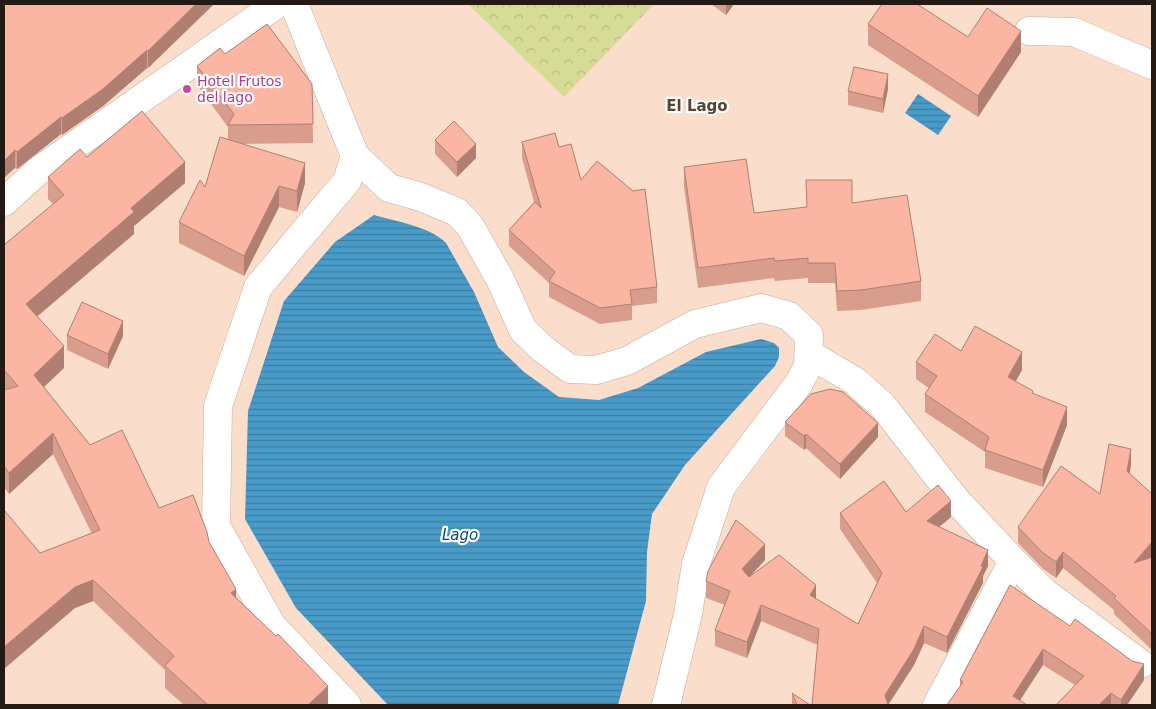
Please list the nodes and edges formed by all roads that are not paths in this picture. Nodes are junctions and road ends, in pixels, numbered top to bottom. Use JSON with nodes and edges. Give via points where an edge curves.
{"nodes":[{"id":1,"x":277,"y":4,"type":"edge"},
{"id":2,"x":294,"y":4,"type":"edge"},
{"id":3,"x":1029,"y":31,"type":"dead end"},
{"id":4,"x":1152,"y":65,"type":"edge"},
{"id":5,"x":355,"y":156,"type":"junction"},
{"id":6,"x":4,"y":202,"type":"edge"},
{"id":7,"x":809,"y":354,"type":"junction"},
{"id":8,"x":1012,"y":561,"type":"junction"},
{"id":9,"x":1141,"y":664,"type":"edge"},
{"id":10,"x":347,"y":705,"type":"edge"},
{"id":11,"x":666,"y":705,"type":"edge"},
{"id":12,"x":937,"y":705,"type":"edge"}],
"edges":[{"from":1,"to":6,"type":"street","via":[[38,171]]},
{"from":2,"to":5,"type":"street"},
{"from":3,"to":4,"type":"street","via":[[1074,32]]},
{"from":5,"to":7,"type":"street","via":[[389,188],[457,212],[470,226],[500,279],[523,330],[570,368],[596,370],[626,361],[695,324],[761,308],[789,316],[809,335]]},
{"from":5,"to":10,"type":"street","via":[[347,181],[258,287],[218,406],[216,517],[216,526],[272,626]]},
{"from":7,"to":8,"type":"street","via":[[854,381],[883,406],[956,500]]},
{"from":7,"to":11,"type":"street","via":[[808,366],[799,383],[721,487],[696,564],[688,614]]},
{"from":8,"to":9,"type":"street","via":[[1044,592]]},
{"from":8,"to":12,"type":"street"}]}
